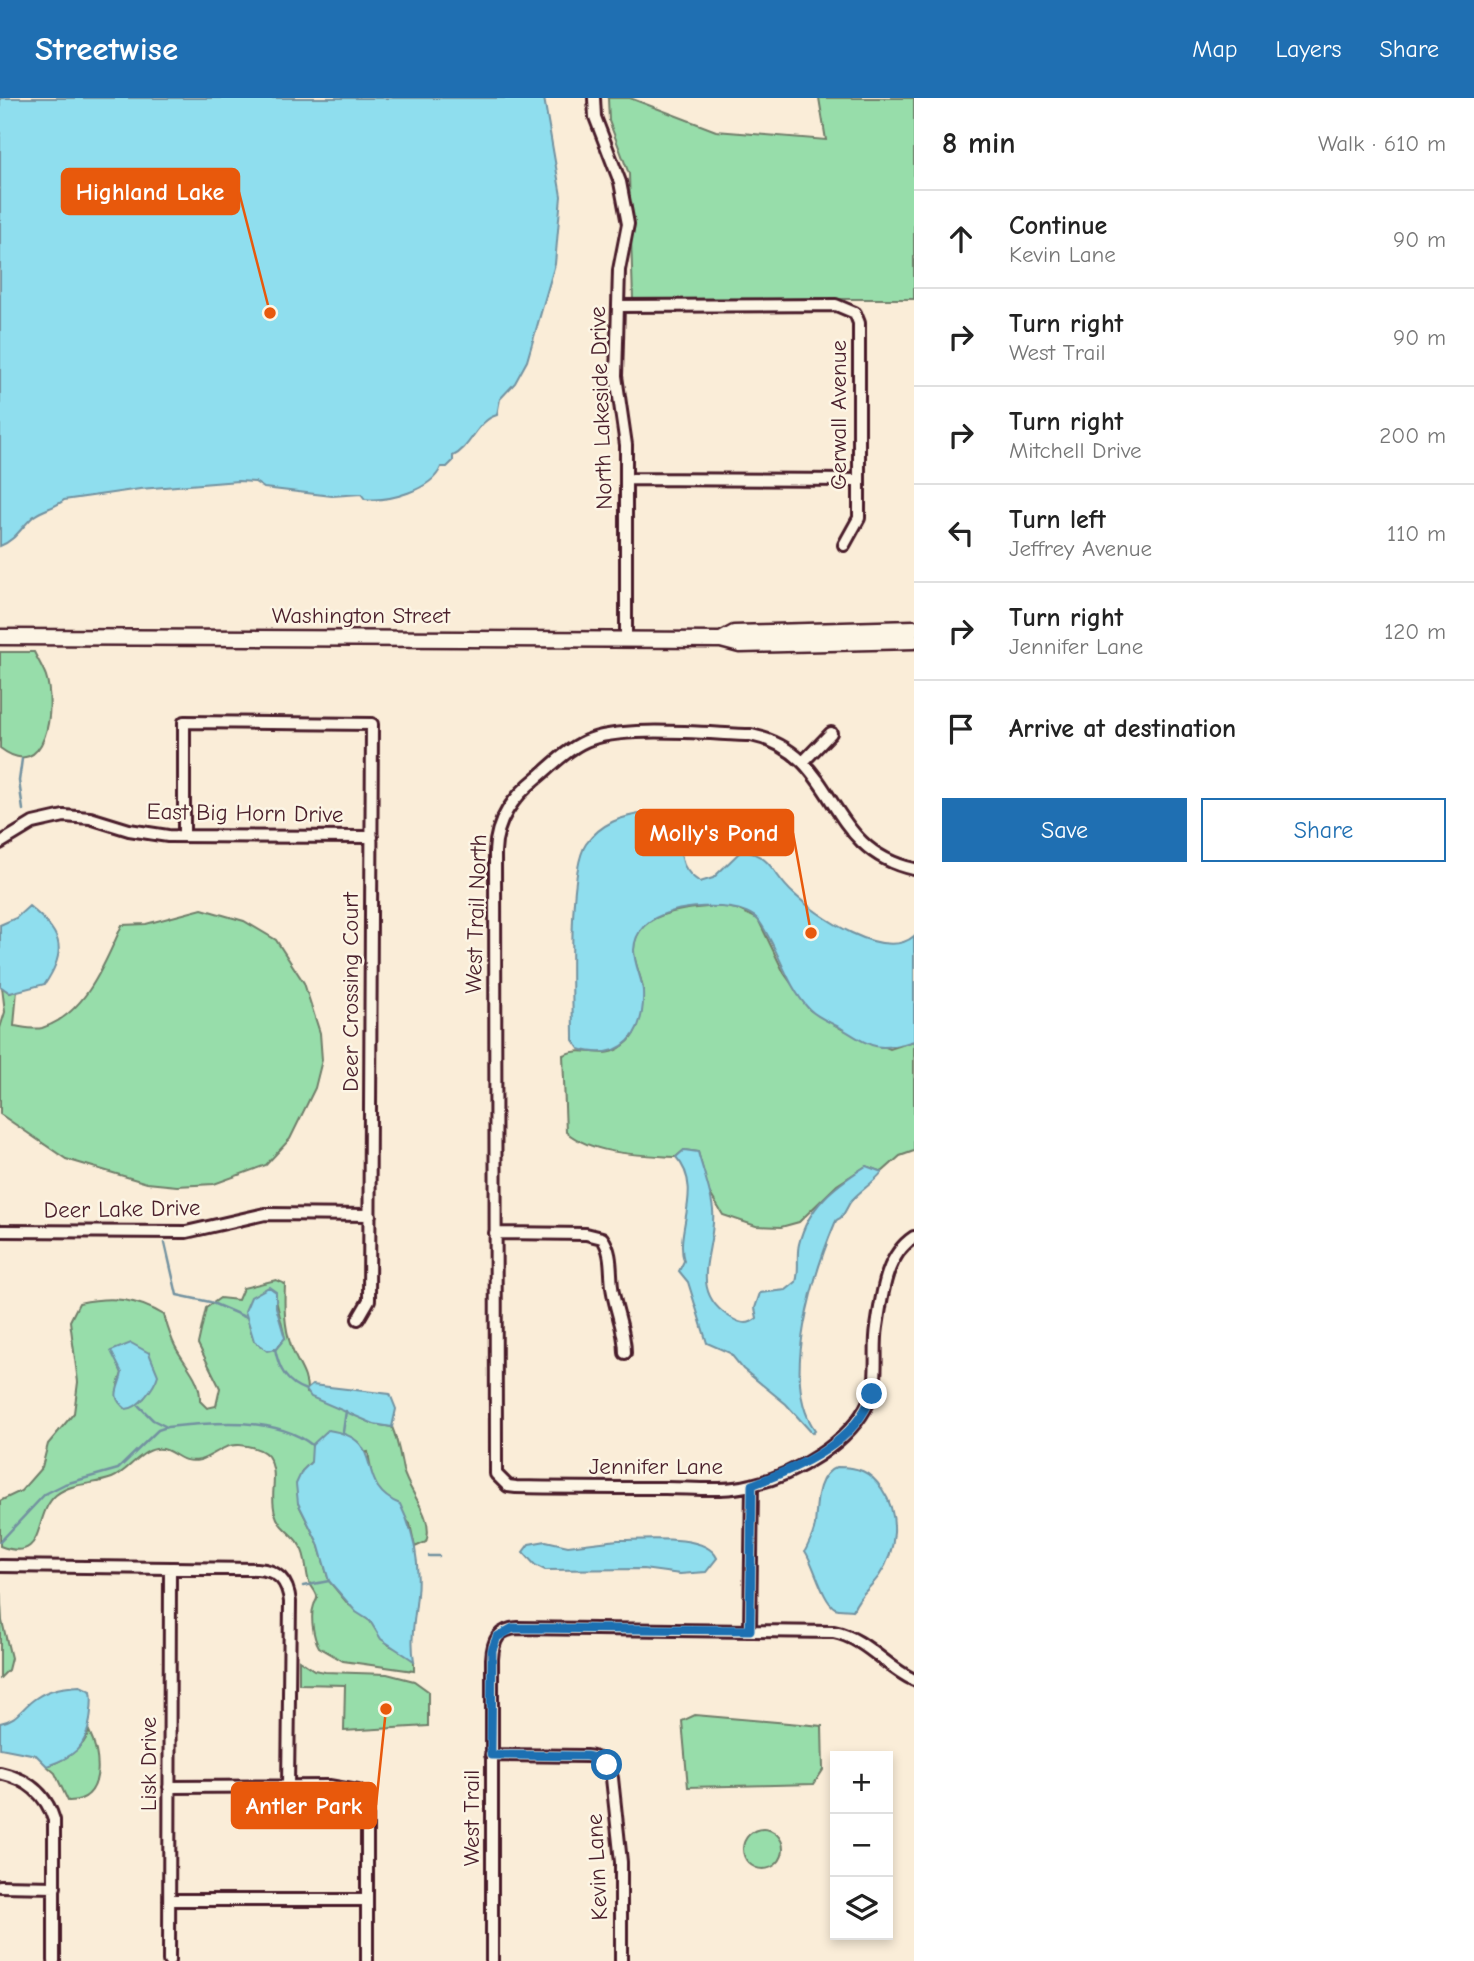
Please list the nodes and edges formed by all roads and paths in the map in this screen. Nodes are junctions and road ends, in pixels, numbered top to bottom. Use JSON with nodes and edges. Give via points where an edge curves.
{"nodes":[{"id":1,"x":594,"y":98,"type":"edge"},
{"id":2,"x":618,"y":306,"type":"junction"},
{"id":3,"x":626,"y":479,"type":"junction"},
{"id":4,"x":859,"y":480,"type":"junction"},
{"id":5,"x":845,"y":545,"type":"dead end"},
{"id":6,"x":914,"y":628,"type":"edge"},
{"id":7,"x":0,"y":637,"type":"edge"},
{"id":8,"x":626,"y":639,"type":"junction"},
{"id":9,"x":721,"y":640,"type":"junction"},
{"id":10,"x":914,"y":641,"type":"edge"},
{"id":11,"x":831,"y":733,"type":"dead end"},
{"id":12,"x":804,"y":761,"type":"junction"},
{"id":13,"x":184,"y":836,"type":"junction"},
{"id":14,"x":372,"y":837,"type":"junction"},
{"id":15,"x":0,"y":843,"type":"edge"},
{"id":16,"x":914,"y":869,"type":"edge"},
{"id":17,"x":370,"y":1215,"type":"junction"},
{"id":18,"x":0,"y":1231,"type":"edge"},
{"id":19,"x":495,"y":1233,"type":"junction"},
{"id":20,"x":914,"y":1237,"type":"edge"},
{"id":21,"x":358,"y":1318,"type":"dead end"},
{"id":22,"x":625,"y":1353,"type":"dead end"},
{"id":23,"x":495,"y":1387,"type":"joint"},
{"id":24,"x":752,"y":1485,"type":"junction"},
{"id":25,"x":0,"y":1566,"type":"edge"},
{"id":26,"x":170,"y":1568,"type":"junction"},
{"id":27,"x":750,"y":1630,"type":"junction"},
{"id":28,"x":914,"y":1680,"type":"edge"},
{"id":29,"x":491,"y":1755,"type":"junction"},
{"id":30,"x":0,"y":1773,"type":"edge"},
{"id":31,"x":288,"y":1786,"type":"junction"},
{"id":32,"x":169,"y":1787,"type":"junction"},
{"id":33,"x":0,"y":1886,"type":"edge"},
{"id":34,"x":55,"y":1887,"type":"junction"},
{"id":35,"x":169,"y":1900,"type":"junction"},
{"id":36,"x":367,"y":1900,"type":"junction"},
{"id":37,"x":54,"y":1961,"type":"edge"},
{"id":38,"x":169,"y":1961,"type":"edge"},
{"id":39,"x":367,"y":1961,"type":"edge"},
{"id":40,"x":492,"y":1961,"type":"edge"},
{"id":41,"x":621,"y":1961,"type":"edge"}],
"edges":[{"from":1,"to":2,"type":"street","name":"North Lakeside Drive","via":[[595,117],[620,182],[628,224]]},
{"from":2,"to":3,"type":"street","name":"North Lakeside Drive","via":[[617,402],[624,425]]},
{"from":2,"to":4,"type":"street","name":"Gerwall Avenue","via":[[845,306],[858,318]]},
{"from":3,"to":4,"type":"street"},
{"from":3,"to":8,"type":"street","name":"North Lakeside Drive"},
{"from":4,"to":5,"type":"street","name":"Gerwall Avenue","via":[[859,518]]},
{"from":6,"to":9,"type":"main road","name":"Washington Street","via":[[734,633]]},
{"from":7,"to":8,"type":"main road","name":"Washington Street"},
{"from":8,"to":9,"type":"main road","name":"Washington Street"},
{"from":9,"to":10,"type":"main road","name":"Washington Street","via":[[740,646]]},
{"from":11,"to":12,"type":"street"},
{"from":12,"to":16,"type":"street","name":"West Trail North","via":[[851,833],[888,860]]},
{"from":12,"to":19,"type":"street","name":"West Trail North","via":[[783,745],[751,735],[603,735],[573,748],[525,787],[505,812],[495,838]]},
{"from":13,"to":14,"type":"street","name":"East Big Horn Drive"},
{"from":13,"to":14,"type":"street","name":"Deer Crossing Court","via":[[184,722],[372,724]]},
{"from":13,"to":15,"type":"street","name":"East Big Horn Drive","via":[[149,835],[96,819],[64,816],[33,823]]},
{"from":14,"to":17,"type":"street","name":"Deer Crossing Court"},
{"from":17,"to":18,"type":"street","name":"Deer Lake Drive","via":[[265,1214],[186,1232]]},
{"from":17,"to":21,"type":"street","name":"Deer Crossing Court","via":[[369,1300]]},
{"from":19,"to":22,"type":"street","via":[[602,1238],[610,1252]]},
{"from":19,"to":23,"type":"street","name":"West Trail North"},
{"from":20,"to":24,"type":"street","name":"Jennifer Lane","via":[[896,1253],[883,1290],[875,1383],[863,1414],[839,1439],[801,1465]]},
{"from":23,"to":24,"type":"street","name":"Jennifer Lane","via":[[496,1475],[508,1486]]},
{"from":24,"to":27,"type":"street"},
{"from":25,"to":26,"type":"street"},
{"from":26,"to":31,"type":"street","via":[[270,1570],[289,1591]]},
{"from":26,"to":32,"type":"street","name":"Lisk Drive"},
{"from":27,"to":28,"type":"street","via":[[845,1634]]},
{"from":27,"to":29,"type":"street","name":"West Trail","via":[[513,1628],[499,1634],[492,1650]]},
{"from":29,"to":40,"type":"street","name":"West Trail"},
{"from":29,"to":41,"type":"street","name":"Kevin Lane","via":[[586,1756],[607,1765],[620,1854]]},
{"from":30,"to":34,"type":"street","via":[[20,1778],[41,1795],[54,1820]]},
{"from":31,"to":32,"type":"street"},
{"from":31,"to":36,"type":"street","via":[[348,1787],[362,1795],[368,1818]]},
{"from":32,"to":35,"type":"street","name":"Lisk Drive"},
{"from":33,"to":34,"type":"street"},
{"from":34,"to":37,"type":"street"},
{"from":35,"to":36,"type":"street"},
{"from":35,"to":38,"type":"street","name":"Lisk Drive"},
{"from":36,"to":39,"type":"street"}]}
